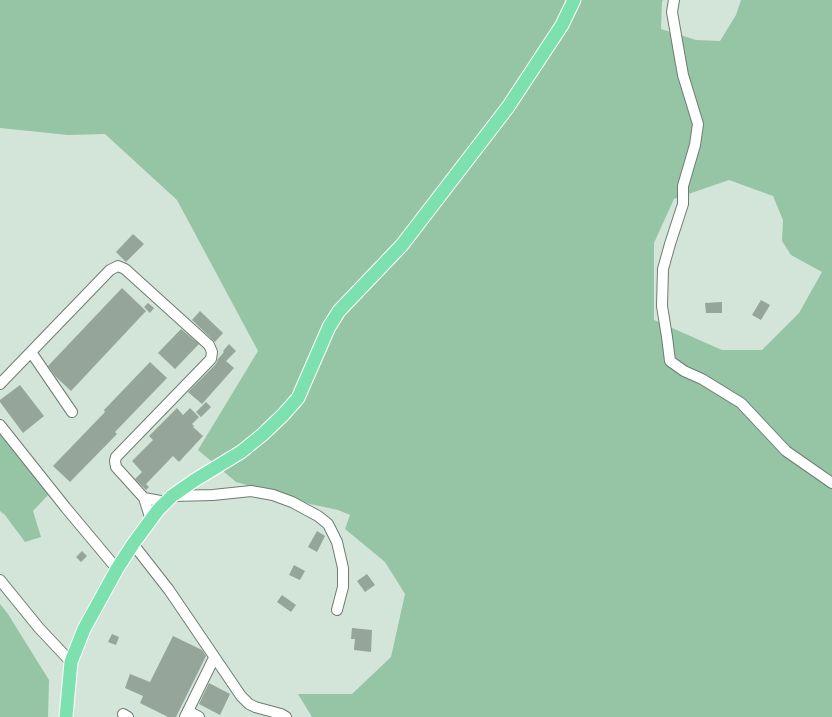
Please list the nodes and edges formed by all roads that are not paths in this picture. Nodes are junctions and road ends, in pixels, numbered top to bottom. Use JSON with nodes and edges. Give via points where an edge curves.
{"nodes":[{"id":1,"x":574,"y":0,"type":"edge"},
{"id":2,"x":674,"y":0,"type":"edge"},
{"id":3,"x":31,"y":352,"type":"junction"},
{"id":4,"x":0,"y":384,"type":"edge"},
{"id":5,"x":72,"y":412,"type":"dead end"},
{"id":6,"x":0,"y":425,"type":"edge"},
{"id":7,"x":832,"y":483,"type":"edge"},
{"id":8,"x":144,"y":498,"type":"junction"},
{"id":9,"x":169,"y":499,"type":"junction"},
{"id":10,"x":151,"y":520,"type":"junction"},
{"id":11,"x":133,"y":544,"type":"junction"},
{"id":12,"x":117,"y":569,"type":"junction"},
{"id":13,"x":0,"y":580,"type":"edge"},
{"id":14,"x":337,"y":610,"type":"dead end"},
{"id":15,"x":214,"y":658,"type":"junction"},
{"id":16,"x":71,"y":662,"type":"junction"},
{"id":17,"x":187,"y":714,"type":"edge"},
{"id":18,"x":66,"y":717,"type":"edge"},
{"id":19,"x":199,"y":717,"type":"edge"},
{"id":20,"x":286,"y":717,"type":"edge"}],
"edges":[{"from":1,"to":9,"type":"main road","via":[[562,25],[508,107],[402,245],[339,311],[329,327],[298,398],[283,415],[241,452]]},
{"from":2,"to":7,"type":"lane","via":[[672,12],[683,75],[698,124],[683,186],[683,204],[663,269],[662,306],[670,361],[741,403],[786,451]]},
{"from":3,"to":4,"type":"lane"},
{"from":3,"to":5,"type":"lane"},
{"from":3,"to":8,"type":"lane","via":[[110,270],[118,266],[125,269],[209,345],[211,359],[116,457],[116,467]]},
{"from":6,"to":12,"type":"lane"},
{"from":8,"to":9,"type":"lane"},
{"from":8,"to":10,"type":"lane"},
{"from":9,"to":10,"type":"main road"},
{"from":9,"to":14,"type":"lane","via":[[251,491],[273,494],[318,516],[328,524],[337,542],[343,568],[343,587]]},
{"from":10,"to":11,"type":"main road"},
{"from":11,"to":12,"type":"main road"},
{"from":11,"to":15,"type":"lane","via":[[199,632]]},
{"from":12,"to":16,"type":"main road","via":[[84,629]]},
{"from":13,"to":16,"type":"lane"},
{"from":15,"to":17,"type":"lane"},
{"from":15,"to":20,"type":"lane","via":[[249,704]]},
{"from":16,"to":18,"type":"main road"},
{"from":17,"to":19,"type":"lane"}]}
